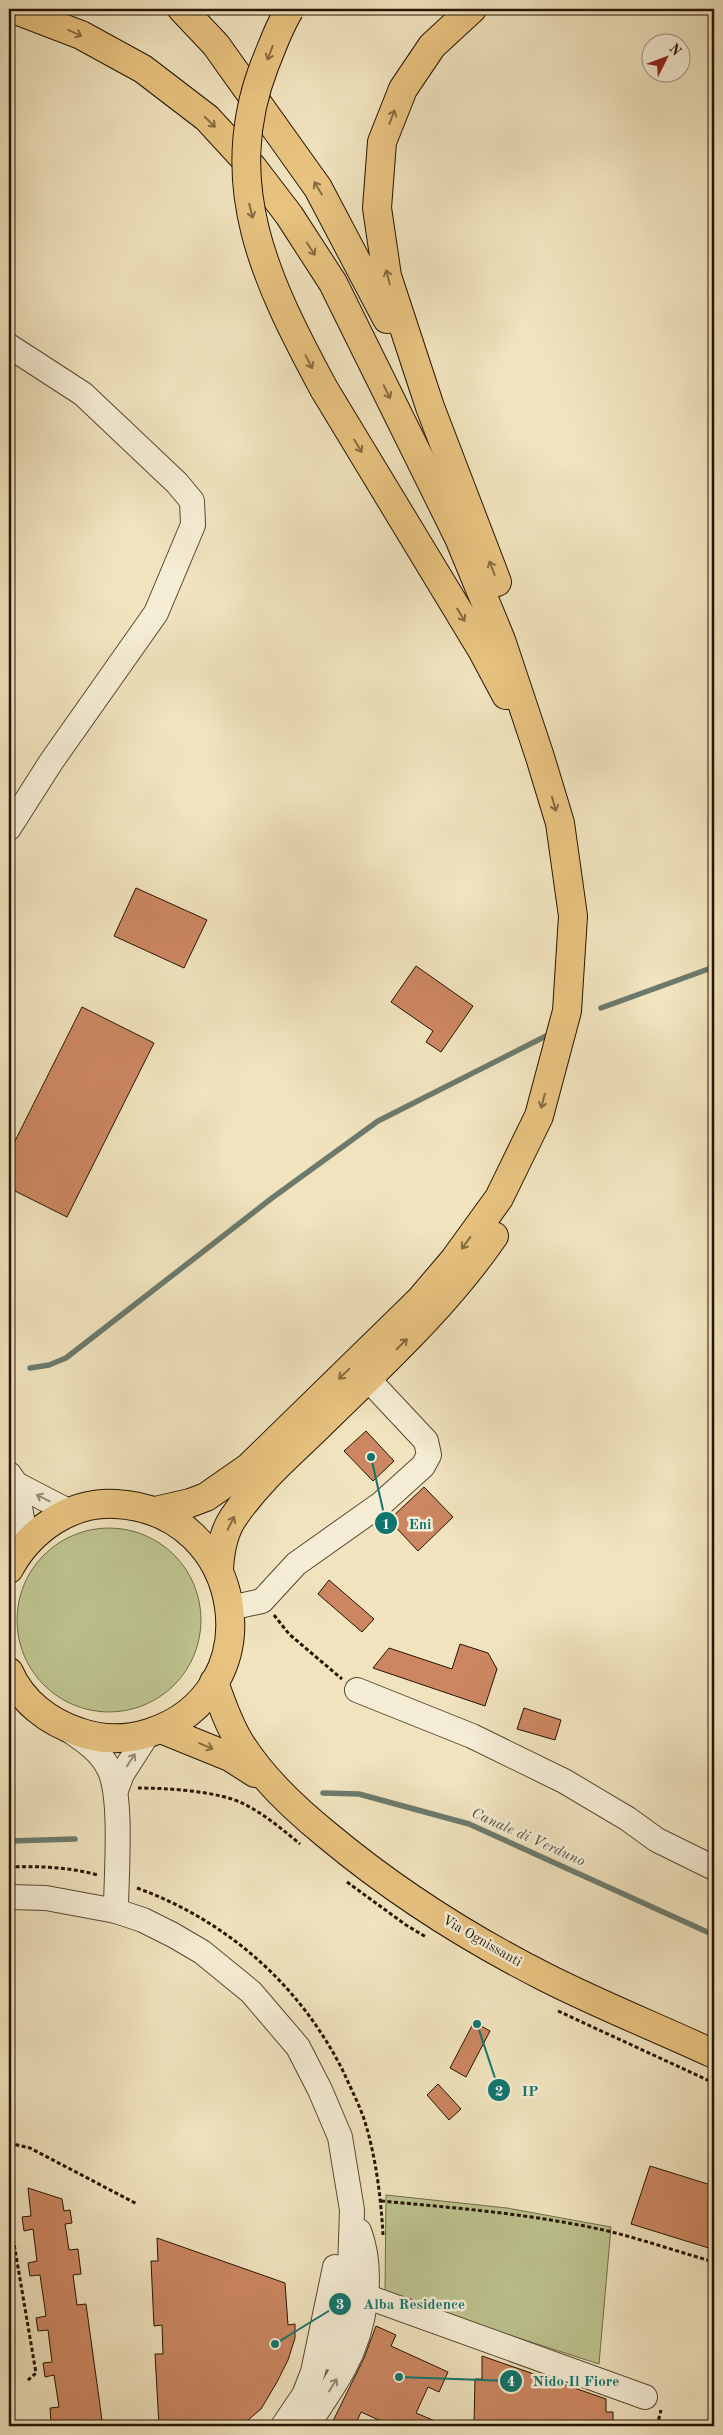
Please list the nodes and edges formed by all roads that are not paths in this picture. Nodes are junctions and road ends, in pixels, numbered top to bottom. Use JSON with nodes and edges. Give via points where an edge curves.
{"nodes":[{"id":1,"x":13,"y":9,"type":"edge"},
{"id":2,"x":182,"y":9,"type":"edge"},
{"id":3,"x":290,"y":9,"type":"edge"},
{"id":4,"x":472,"y":9,"type":"edge"},
{"id":5,"x":9,"y":346,"type":"edge"},
{"id":6,"x":430,"y":407,"type":"junction"},
{"id":7,"x":540,"y":757,"type":"junction"},
{"id":8,"x":9,"y":828,"type":"edge"},
{"id":9,"x":367,"y":1378,"type":"junction"},
{"id":10,"x":12,"y":1479,"type":"edge"},
{"id":11,"x":155,"y":1511,"type":"junction"},
{"id":12,"x":70,"y":1512,"type":"junction"},
{"id":13,"x":26,"y":1542,"type":"junction"},
{"id":14,"x":9,"y":1569,"type":"edge"},
{"id":15,"x":219,"y":1569,"type":"junction"},
{"id":16,"x":230,"y":1608,"type":"junction"},
{"id":17,"x":9,"y":1672,"type":"edge"},
{"id":18,"x":214,"y":1682,"type":"junction"},
{"id":19,"x":357,"y":1690,"type":"road end"},
{"id":20,"x":63,"y":1727,"type":"junction"},
{"id":21,"x":155,"y":1731,"type":"junction"},
{"id":22,"x":275,"y":1787,"type":"junction"},
{"id":23,"x":116,"y":1790,"type":"junction"},
{"id":24,"x":714,"y":1868,"type":"edge"},
{"id":25,"x":9,"y":1897,"type":"edge"},
{"id":26,"x":116,"y":1911,"type":"junction"},
{"id":27,"x":714,"y":2054,"type":"edge"},
{"id":28,"x":352,"y":2210,"type":"junction"},
{"id":29,"x":365,"y":2296,"type":"junction"},
{"id":30,"x":330,"y":2358,"type":"dead end"},
{"id":31,"x":645,"y":2397,"type":"dead end"},
{"id":32,"x":283,"y":2426,"type":"edge"},
{"id":33,"x":307,"y":2426,"type":"edge"}],
"edges":[{"from":1,"to":7,"type":"main road","one_way":true,"via":[[81,35],[143,69],[207,118],[253,168],[289,215],[332,283],[459,538],[502,640]]},
{"from":6,"to":2,"type":"main road","one_way":true,"via":[[318,188],[216,45]]},
{"from":3,"to":7,"type":"main road","one_way":true,"bridge":true,"via":[[281,22],[258,83],[246,138],[247,196],[264,264],[289,324],[324,389],[482,650]]},
{"from":6,"to":4,"type":"main road","one_way":true,"via":[[387,276],[377,208],[382,142],[402,89],[432,46]]},
{"from":5,"to":8,"type":"street","via":[[83,394],[176,483],[192,502],[194,512],[193,525],[156,613],[51,762]]},
{"from":9,"to":6,"type":"main road","one_way":true,"via":[[434,1313],[469,1273],[513,1208],[556,1123],[584,1012],[588,915],[577,818],[558,750],[518,637]]},
{"from":7,"to":11,"type":"main road","one_way":true,"via":[[560,823],[573,916],[567,1011],[539,1116],[499,1198],[420,1300],[249,1466],[206,1497]]},
{"from":15,"to":9,"type":"main road","one_way":true,"via":[[220,1547],[231,1520],[262,1481]]},
{"from":9,"to":16,"type":"street","via":[[426,1442],[429,1455],[423,1466],[382,1503],[296,1564],[262,1601]]},
{"from":12,"to":10,"type":"street","one_way":true},
{"from":10,"to":13,"type":"street"},
{"from":11,"to":12,"type":"main road","via":[[112,1504]]},
{"from":11,"to":15,"type":"main road","via":[[186,1528]]},
{"from":12,"to":13,"type":"main road","via":[[46,1525]]},
{"from":13,"to":14,"type":"main road"},
{"from":15,"to":16,"type":"main road"},
{"from":16,"to":18,"type":"main road","via":[[228,1646]]},
{"from":17,"to":20,"type":"main road","via":[[21,1693]]},
{"from":18,"to":21,"type":"main road","via":[[182,1717]]},
{"from":18,"to":22,"type":"main road","name":"Via Ognissanti","via":[[239,1742]]},
{"from":19,"to":24,"type":"street","via":[[472,1736],[564,1781],[657,1840]]},
{"from":20,"to":21,"type":"main road","via":[[87,1735],[112,1738]]},
{"from":20,"to":23,"type":"street","via":[[101,1756]]},
{"from":21,"to":22,"type":"main road","name":"Via Ognissanti","one_way":true,"via":[[230,1757]]},
{"from":23,"to":21,"type":"street","one_way":true,"via":[[122,1774]]},
{"from":22,"to":27,"type":"main road","name":"Via Ognissanti","via":[[358,1862],[440,1917],[545,1977]]},
{"from":23,"to":26,"type":"street"},
{"from":25,"to":26,"type":"street","via":[[46,1898]]},
{"from":26,"to":28,"type":"street","via":[[150,1924],[202,1952],[251,1992],[289,2036],[320,2090],[340,2138]]},
{"from":28,"to":29,"type":"street","via":[[365,2247]]},
{"from":28,"to":30,"type":"street","via":[[350,2269]]},
{"from":28,"to":32,"type":"street","via":[[337,2255],[313,2372],[304,2395]]},
{"from":29,"to":31,"type":"street"},
{"from":33,"to":29,"type":"street","one_way":true,"via":[[345,2367],[359,2328]]}]}
